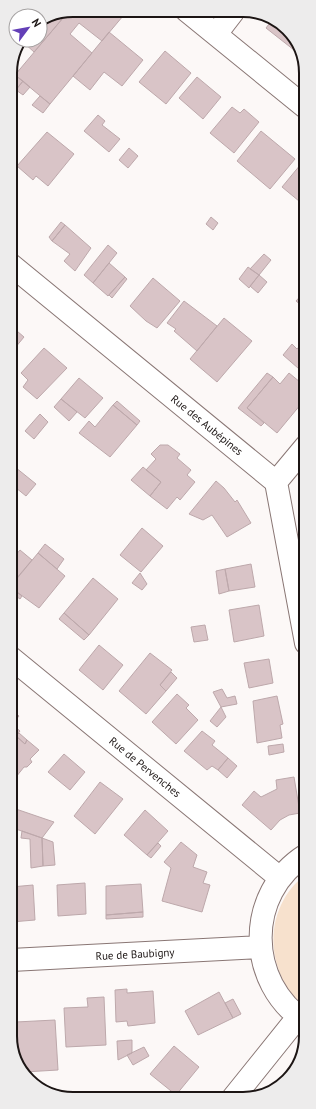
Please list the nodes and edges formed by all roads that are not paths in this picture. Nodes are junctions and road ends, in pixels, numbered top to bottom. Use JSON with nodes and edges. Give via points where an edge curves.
{"nodes":[{"id":1,"x":195,"y":17,"type":"edge"},
{"id":2,"x":229,"y":17,"type":"edge"},
{"id":3,"x":216,"y":34,"type":"junction"},
{"id":4,"x":299,"y":102,"type":"edge"},
{"id":5,"x":17,"y":270,"type":"edge"},
{"id":6,"x":299,"y":454,"type":"edge"},
{"id":7,"x":276,"y":482,"type":"junction"},
{"id":8,"x":299,"y":605,"type":"edge"},
{"id":9,"x":17,"y":663,"type":"edge"},
{"id":10,"x":299,"y":860,"type":"edge"},
{"id":11,"x":280,"y":878,"type":"junction"},
{"id":12,"x":260,"y":947,"type":"junction"},
{"id":13,"x":17,"y":960,"type":"edge"},
{"id":14,"x":299,"y":1016,"type":"edge"},
{"id":15,"x":299,"y":1022,"type":"edge"},
{"id":16,"x":238,"y":1092,"type":"edge"}],
"edges":[{"from":1,"to":3,"type":"street"},
{"from":2,"to":3,"type":"street"},
{"from":3,"to":4,"type":"street"},
{"from":5,"to":7,"type":"street","name":"Rue des Aubépines"},
{"from":6,"to":7,"type":"street"},
{"from":7,"to":8,"type":"street"},
{"from":9,"to":11,"type":"street","name":"Rue de Pervenches"},
{"from":10,"to":11,"type":"street"},
{"from":11,"to":12,"type":"street","via":[[264,908]]},
{"from":12,"to":13,"type":"street","name":"Rue de Baubigny"},
{"from":12,"to":14,"type":"street","via":[[262,962],[270,983],[282,1001]]},
{"from":15,"to":16,"type":"street"}]}
